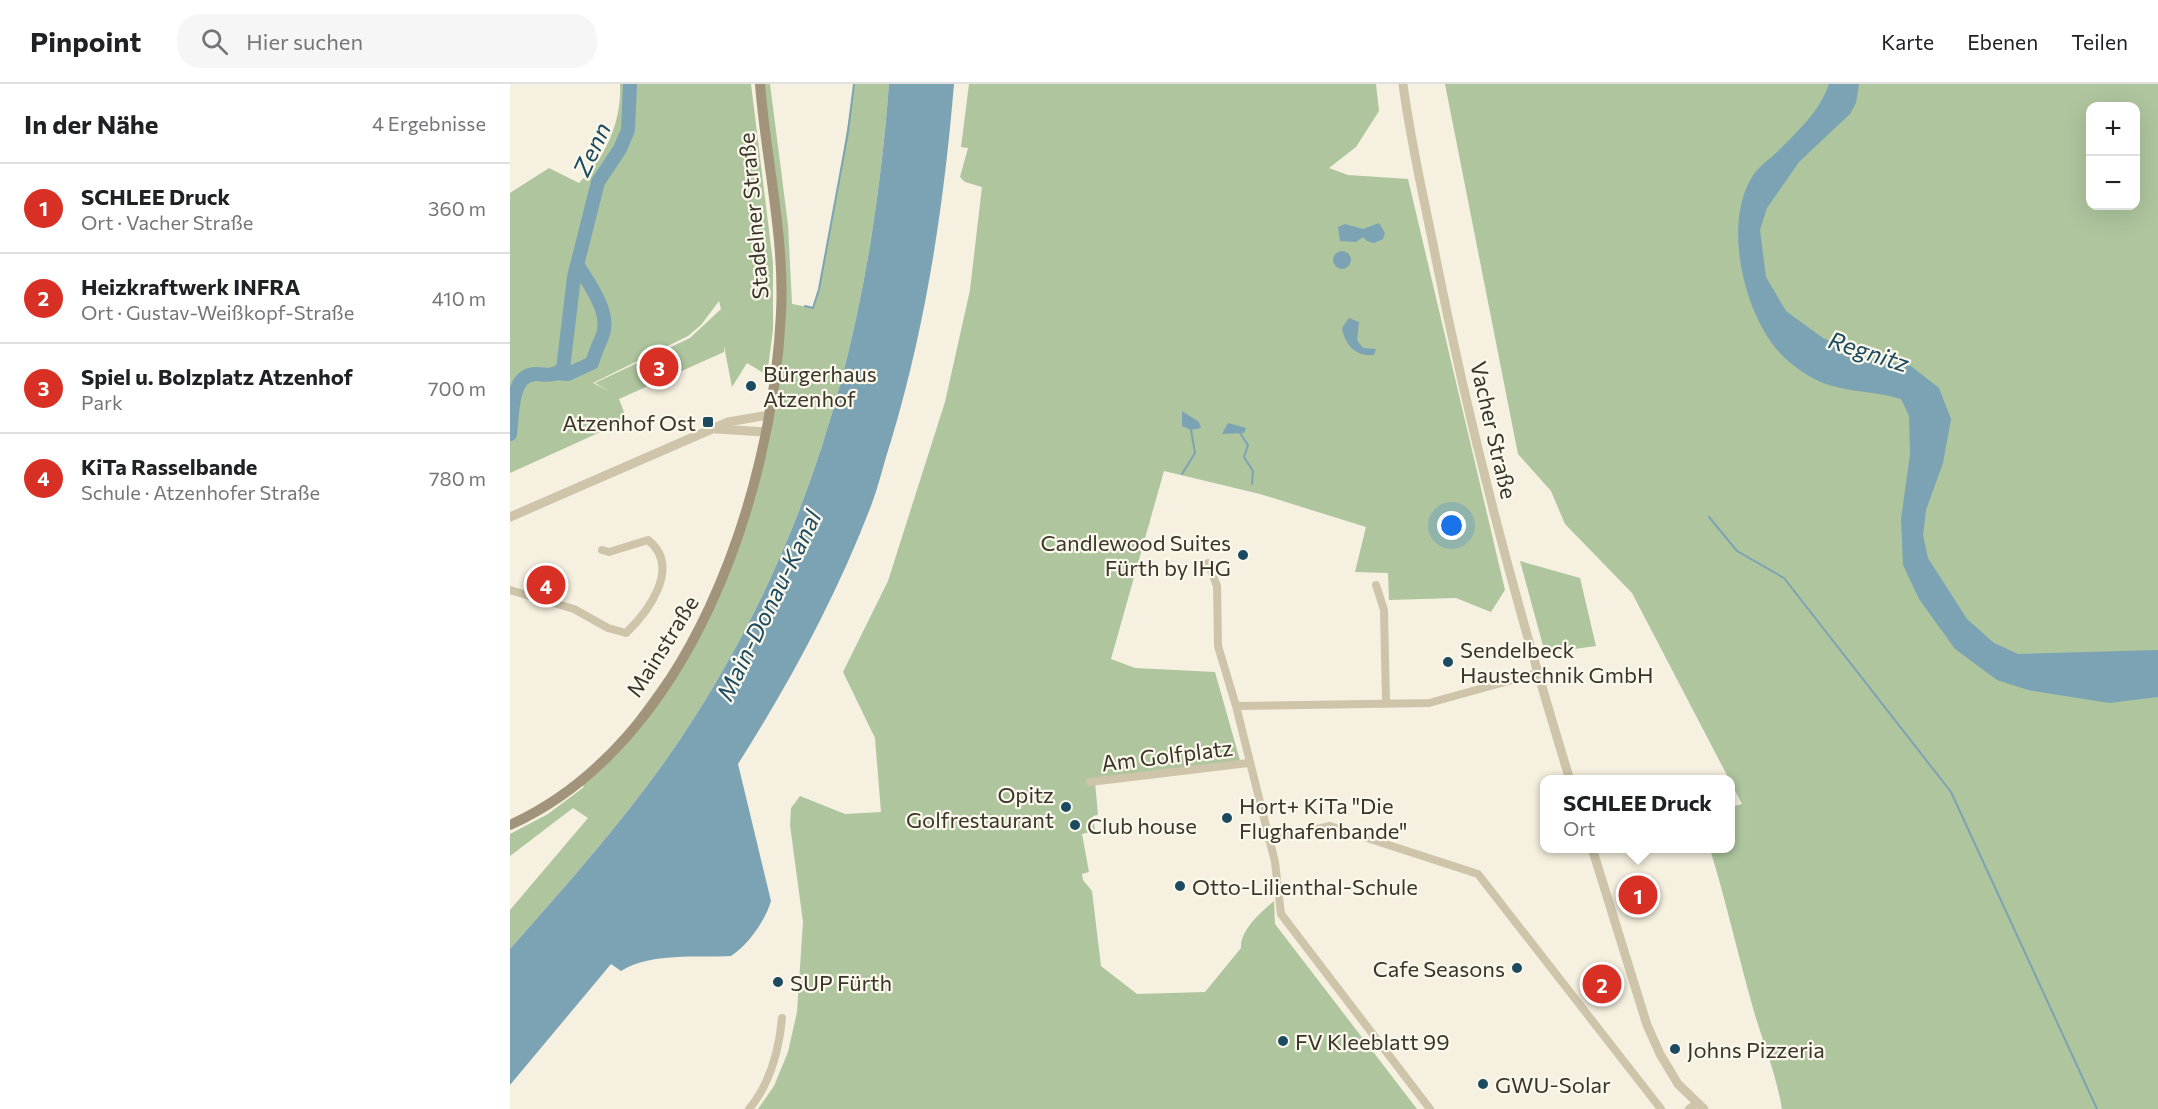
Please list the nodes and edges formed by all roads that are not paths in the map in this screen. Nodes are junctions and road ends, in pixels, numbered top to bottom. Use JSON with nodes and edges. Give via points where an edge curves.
{"nodes":[{"id":1,"x":760,"y":84,"type":"edge"},
{"id":2,"x":1403,"y":84,"type":"edge"},
{"id":3,"x":768,"y":415,"type":"junction"},
{"id":4,"x":714,"y":429,"type":"junction"},
{"id":5,"x":766,"y":432,"type":"junction"},
{"id":6,"x":510,"y":517,"type":"edge"},
{"id":7,"x":602,"y":550,"type":"dead end"},
{"id":8,"x":1208,"y":563,"type":"dead end"},
{"id":9,"x":1376,"y":585,"type":"dead end"},
{"id":10,"x":510,"y":590,"type":"edge"},
{"id":11,"x":1537,"y":673,"type":"junction"},
{"id":12,"x":1386,"y":702,"type":"junction"},
{"id":13,"x":1236,"y":706,"type":"junction"},
{"id":14,"x":1248,"y":763,"type":"junction"},
{"id":15,"x":1568,"y":775,"type":"edge"},
{"id":16,"x":1090,"y":782,"type":"dead end"},
{"id":17,"x":510,"y":825,"type":"edge"},
{"id":18,"x":1269,"y":840,"type":"junction"},
{"id":19,"x":1593,"y":853,"type":"edge"},
{"id":20,"x":782,"y":1018,"type":"dead end"},
{"id":21,"x":1701,"y":1106,"type":"edge"},
{"id":22,"x":749,"y":1109,"type":"edge"},
{"id":23,"x":1430,"y":1109,"type":"edge"},
{"id":24,"x":1661,"y":1109,"type":"edge"},
{"id":25,"x":1689,"y":1109,"type":"edge"}],
"edges":[{"from":1,"to":3,"type":"main road","name":"Stadelner Straße","via":[[781,269],[781,315]]},
{"from":2,"to":11,"type":"street","name":"Vacher Straße","via":[[1454,347]]},
{"from":3,"to":4,"type":"street","via":[[728,422]]},
{"from":3,"to":5,"type":"main road","name":"Stadelner Straße"},
{"from":4,"to":5,"type":"street"},
{"from":4,"to":6,"type":"street"},
{"from":5,"to":17,"type":"main road","name":"Mainstraße","via":[[741,531],[711,605],[682,659],[641,717],[595,768],[546,805]]},
{"from":7,"to":10,"type":"street","via":[[609,552],[648,540],[660,559],[661,583],[639,621],[626,633],[608,628],[574,609]]},
{"from":8,"to":13,"type":"street","via":[[1217,586],[1218,646]]},
{"from":9,"to":12,"type":"street","via":[[1384,610]]},
{"from":11,"to":12,"type":"street","via":[[1429,703]]},
{"from":11,"to":15,"type":"street","name":"Vacher Straße"},
{"from":12,"to":13,"type":"street"},
{"from":13,"to":14,"type":"street"},
{"from":14,"to":16,"type":"street","name":"Am Golfplatz"},
{"from":14,"to":18,"type":"street"},
{"from":18,"to":23,"type":"street","via":[[1281,914]]},
{"from":18,"to":24,"type":"street","via":[[1330,826],[1478,874]]},
{"from":19,"to":21,"type":"street","via":[[1647,1025],[1670,1071]]},
{"from":20,"to":22,"type":"street","via":[[780,1041],[769,1076]]},
{"from":21,"to":25,"type":"street"}]}
